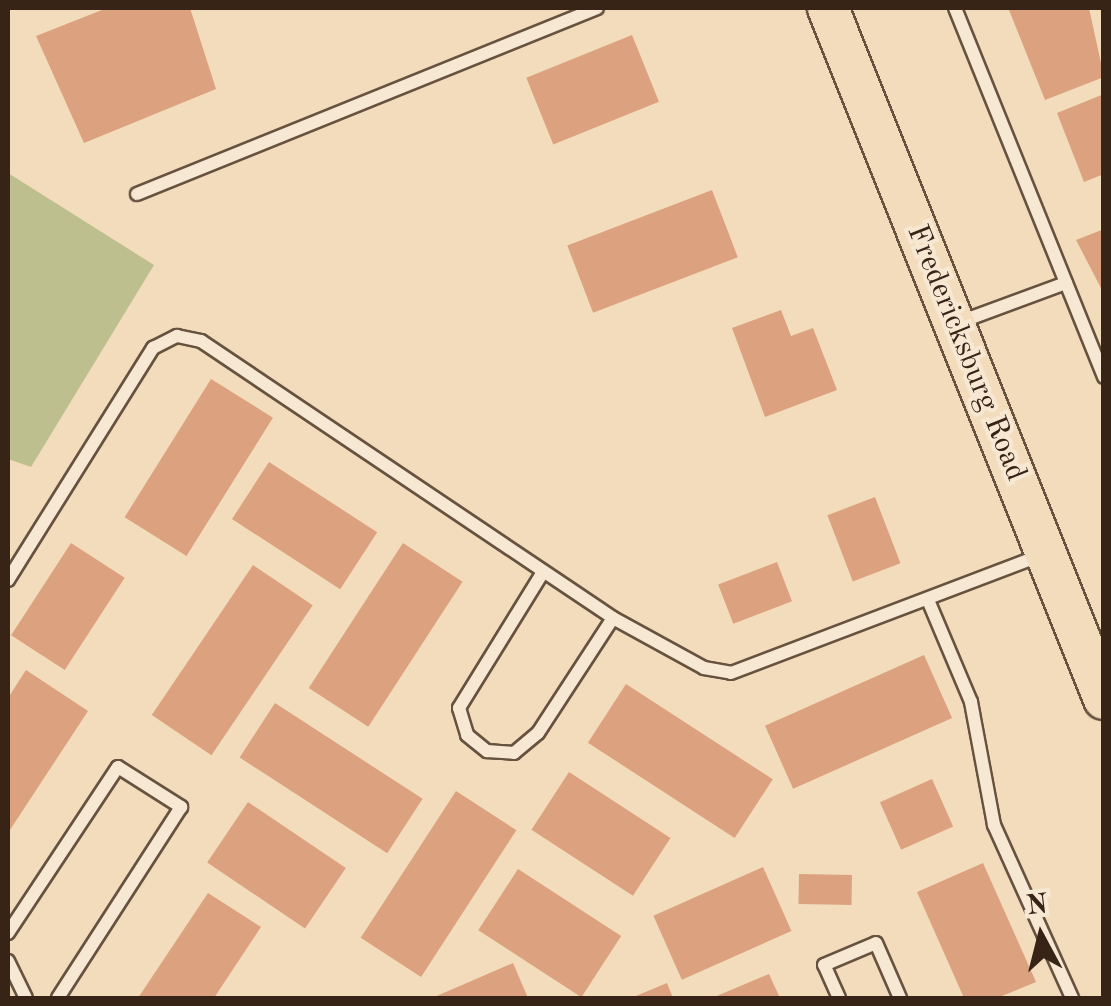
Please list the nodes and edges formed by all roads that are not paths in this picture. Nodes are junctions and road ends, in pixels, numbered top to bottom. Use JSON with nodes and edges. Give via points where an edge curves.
{"nodes":[{"id":1,"x":597,"y":8,"type":"edge"},
{"id":2,"x":828,"y":8,"type":"edge"},
{"id":3,"x":955,"y":8,"type":"edge"},
{"id":4,"x":137,"y":194,"type":"dead end"},
{"id":5,"x":1066,"y":282,"type":"junction"},
{"id":6,"x":954,"y":324,"type":"junction"},
{"id":7,"x":1102,"y":374,"type":"edge"},
{"id":8,"x":1046,"y":553,"type":"junction"},
{"id":9,"x":543,"y":572,"type":"junction"},
{"id":10,"x":8,"y":580,"type":"edge"},
{"id":11,"x":928,"y":600,"type":"junction"},
{"id":12,"x":613,"y":618,"type":"junction"},
{"id":13,"x":1104,"y":699,"type":"edge"},
{"id":14,"x":8,"y":932,"type":"edge"},
{"id":15,"x":8,"y":962,"type":"edge"},
{"id":16,"x":26,"y":998,"type":"edge"},
{"id":17,"x":58,"y":998,"type":"edge"},
{"id":18,"x":839,"y":998,"type":"edge"},
{"id":19,"x":900,"y":998,"type":"edge"},
{"id":20,"x":1072,"y":998,"type":"edge"}],
"edges":[{"from":1,"to":4,"type":"lane"},
{"from":2,"to":6,"type":"main road","name":"Fredericksburg Road"},
{"from":3,"to":5,"type":"lane"},
{"from":5,"to":6,"type":"lane"},
{"from":5,"to":7,"type":"lane"},
{"from":6,"to":8,"type":"main road","name":"Fredericksburg Road"},
{"from":8,"to":11,"type":"lane"},
{"from":8,"to":13,"type":"main road","name":"Fredericksburg Road"},
{"from":9,"to":10,"type":"lane","via":[[201,341],[177,336],[152,348]]},
{"from":9,"to":12,"type":"lane"},
{"from":9,"to":12,"type":"lane","via":[[460,708],[467,735],[487,750],[514,752],[538,733]]},
{"from":11,"to":12,"type":"lane","via":[[731,673]]},
{"from":11,"to":20,"type":"lane","via":[[971,702],[994,825]]},
{"from":14,"to":17,"type":"lane","via":[[118,767],[181,807]]},
{"from":15,"to":16,"type":"lane"},
{"from":18,"to":19,"type":"lane","via":[[824,965],[876,943]]}]}
